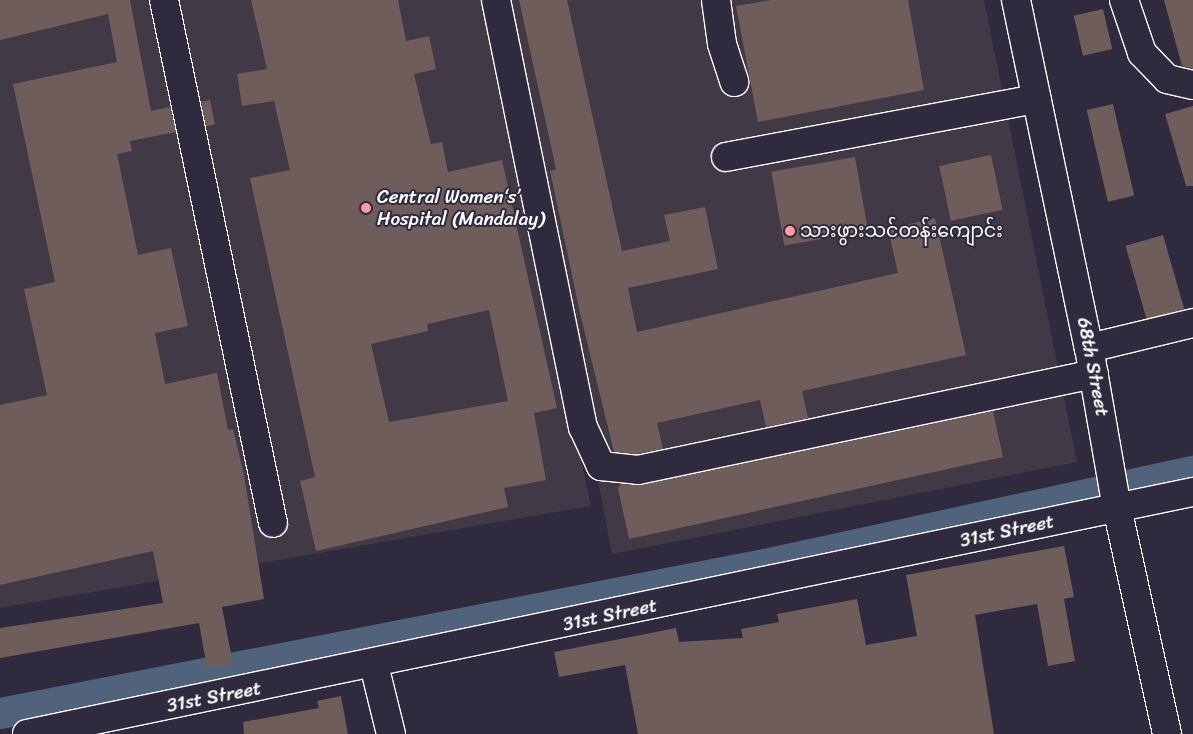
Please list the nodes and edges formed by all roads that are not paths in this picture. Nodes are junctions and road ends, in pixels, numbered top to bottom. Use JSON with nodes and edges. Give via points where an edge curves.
{"nodes":[{"id":1,"x":164,"y":0,"type":"edge"},
{"id":2,"x":496,"y":0,"type":"edge"},
{"id":3,"x":716,"y":0,"type":"edge"},
{"id":4,"x":1016,"y":0,"type":"edge"},
{"id":5,"x":1124,"y":0,"type":"edge"},
{"id":6,"x":734,"y":82,"type":"dead end"},
{"id":7,"x":1193,"y":85,"type":"edge"},
{"id":8,"x":1037,"y":99,"type":"junction"},
{"id":9,"x":726,"y":157,"type":"dead end"},
{"id":10,"x":1193,"y":323,"type":"edge"},
{"id":11,"x":1089,"y":348,"type":"junction"},
{"id":12,"x":1094,"y":374,"type":"junction"},
{"id":13,"x":1193,"y":492,"type":"edge"},
{"id":14,"x":1117,"y":502,"type":"junction"},
{"id":15,"x":273,"y":523,"type":"dead end"},
{"id":16,"x":374,"y":665,"type":"junction"},
{"id":17,"x":27,"y":734,"type":"edge"},
{"id":18,"x":391,"y":734,"type":"edge"},
{"id":19,"x":1167,"y":734,"type":"edge"}],
"edges":[{"from":1,"to":15,"type":"street"},
{"from":2,"to":12,"type":"street","via":[[584,427],[600,466],[638,470]]},
{"from":3,"to":6,"type":"street","via":[[722,44]]},
{"from":4,"to":8,"type":"street","name":"68th Street"},
{"from":5,"to":7,"type":"street","via":[[1142,53],[1167,79]]},
{"from":8,"to":9,"type":"street"},
{"from":8,"to":11,"type":"street","name":"68th Street"},
{"from":10,"to":11,"type":"street"},
{"from":11,"to":12,"type":"street","name":"68th Street"},
{"from":12,"to":14,"type":"street","name":"68th Street"},
{"from":13,"to":14,"type":"street","name":"31st Street"},
{"from":14,"to":16,"type":"street","name":"31st Street"},
{"from":14,"to":19,"type":"street","name":"68th Street"},
{"from":16,"to":17,"type":"street","name":"31st Street"},
{"from":16,"to":18,"type":"street"}]}
